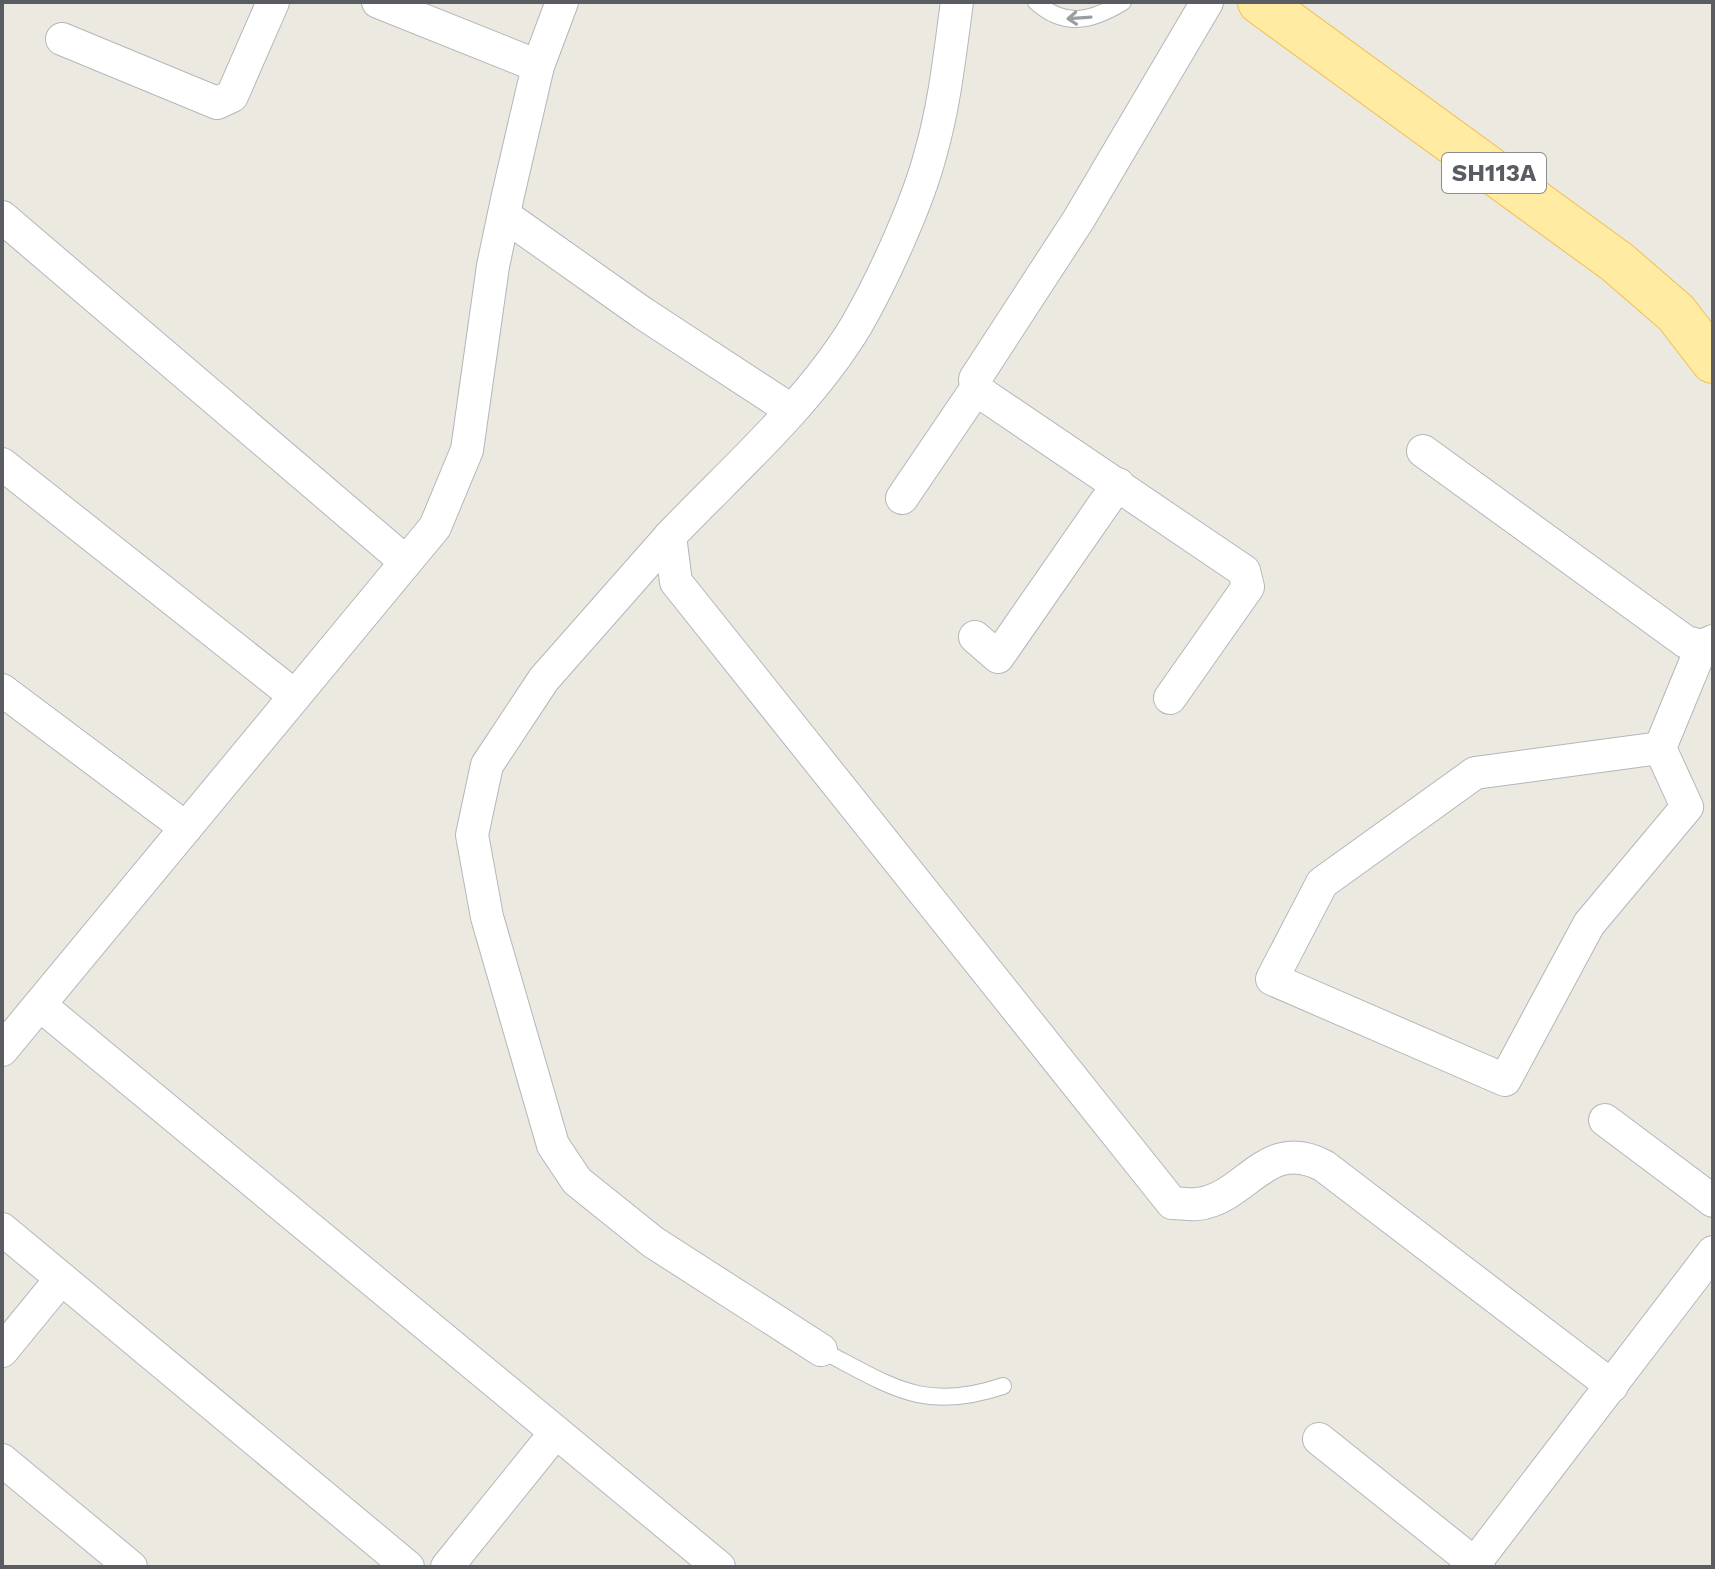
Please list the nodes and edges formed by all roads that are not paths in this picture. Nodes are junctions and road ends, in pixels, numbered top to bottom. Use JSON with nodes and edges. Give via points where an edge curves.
{"nodes":[{"id":1,"x":273,"y":2,"type":"edge"},
{"id":2,"x":378,"y":2,"type":"edge"},
{"id":3,"x":562,"y":2,"type":"edge"},
{"id":4,"x":957,"y":2,"type":"edge"},
{"id":5,"x":1036,"y":2,"type":"edge"},
{"id":6,"x":1123,"y":2,"type":"edge"},
{"id":7,"x":1207,"y":2,"type":"edge"},
{"id":8,"x":1260,"y":2,"type":"edge"},
{"id":9,"x":62,"y":39,"type":"dead end"},
{"id":10,"x":538,"y":66,"type":"junction"},
{"id":11,"x":504,"y":215,"type":"junction"},
{"id":12,"x":2,"y":217,"type":"edge"},
{"id":13,"x":1713,"y":361,"type":"edge"},
{"id":14,"x":976,"y":389,"type":"junction"},
{"id":15,"x":791,"y":410,"type":"junction"},
{"id":16,"x":1423,"y":451,"type":"dead end"},
{"id":17,"x":2,"y":464,"type":"edge"},
{"id":18,"x":1118,"y":484,"type":"junction"},
{"id":19,"x":902,"y":498,"type":"dead end"},
{"id":20,"x":670,"y":536,"type":"junction"},
{"id":21,"x":406,"y":562,"type":"junction"},
{"id":22,"x":975,"y":637,"type":"dead end"},
{"id":23,"x":1708,"y":644,"type":"edge"},
{"id":24,"x":2,"y":690,"type":"edge"},
{"id":25,"x":295,"y":696,"type":"junction"},
{"id":26,"x":1170,"y":698,"type":"dead end"},
{"id":27,"x":1660,"y":748,"type":"junction"},
{"id":28,"x":186,"y":828,"type":"junction"},
{"id":29,"x":40,"y":1005,"type":"junction"},
{"id":30,"x":2,"y":1050,"type":"edge"},
{"id":31,"x":1605,"y":1120,"type":"dead end"},
{"id":32,"x":1713,"y":1201,"type":"edge"},
{"id":33,"x":2,"y":1229,"type":"edge"},
{"id":34,"x":1713,"y":1252,"type":"edge"},
{"id":35,"x":61,"y":1279,"type":"junction"},
{"id":36,"x":821,"y":1350,"type":"joint"},
{"id":37,"x":2,"y":1351,"type":"edge"},
{"id":38,"x":1003,"y":1386,"type":"dead end"},
{"id":39,"x":1612,"y":1386,"type":"junction"},
{"id":40,"x":556,"y":1432,"type":"junction"},
{"id":41,"x":1319,"y":1439,"type":"dead end"},
{"id":42,"x":2,"y":1460,"type":"edge"},
{"id":43,"x":1475,"y":1566,"type":"edge"},
{"id":44,"x":131,"y":1567,"type":"edge"},
{"id":45,"x":408,"y":1567,"type":"edge"},
{"id":46,"x":447,"y":1567,"type":"edge"},
{"id":47,"x":719,"y":1567,"type":"edge"}],
"edges":[{"from":1,"to":9,"type":"street","via":[[232,96],[217,103]]},
{"from":2,"to":10,"type":"street"},
{"from":3,"to":10,"type":"street"},
{"from":4,"to":15,"type":"street","via":[[943,103],[912,208],[856,326]]},
{"from":6,"to":5,"type":"lane","one_way":true,"via":[[1078,21],[1061,19]]},
{"from":7,"to":14,"type":"street","via":[[1079,219],[975,379]]},
{"from":8,"to":13,"type":"main road","number":"SH113A","via":[[1617,262],[1676,313]]},
{"from":10,"to":11,"type":"street"},
{"from":11,"to":15,"type":"street"},
{"from":11,"to":21,"type":"street","via":[[467,450],[435,527]]},
{"from":12,"to":21,"type":"street"},
{"from":14,"to":18,"type":"street"},
{"from":14,"to":19,"type":"street"},
{"from":15,"to":20,"type":"street"},
{"from":16,"to":23,"type":"street","via":[[1686,642]]},
{"from":17,"to":25,"type":"street"},
{"from":18,"to":22,"type":"street","via":[[998,657]]},
{"from":18,"to":26,"type":"street","via":[[1244,571],[1248,587]]},
{"from":20,"to":36,"type":"street","via":[[536,691],[487,765],[472,835],[487,917],[553,1145],[577,1181],[653,1242]]},
{"from":20,"to":39,"type":"street","via":[[676,582],[1172,1203],[1200,1204],[1283,1157],[1306,1156]]},
{"from":21,"to":25,"type":"street"},
{"from":23,"to":27,"type":"street"},
{"from":24,"to":28,"type":"street"},
{"from":25,"to":28,"type":"street"},
{"from":27,"to":27,"type":"street","via":[[1475,773],[1322,883],[1272,979],[1505,1080],[1589,924],[1687,807]]},
{"from":28,"to":29,"type":"street"},
{"from":29,"to":30,"type":"street"},
{"from":29,"to":40,"type":"street"},
{"from":31,"to":32,"type":"street"},
{"from":33,"to":35,"type":"street"},
{"from":34,"to":39,"type":"street"},
{"from":35,"to":37,"type":"street"},
{"from":35,"to":45,"type":"street"},
{"from":36,"to":38,"type":"lane","via":[[931,1400],[970,1397]]},
{"from":39,"to":43,"type":"street"},
{"from":40,"to":46,"type":"street"},
{"from":40,"to":47,"type":"street"},
{"from":41,"to":43,"type":"street"},
{"from":42,"to":44,"type":"street"}]}
